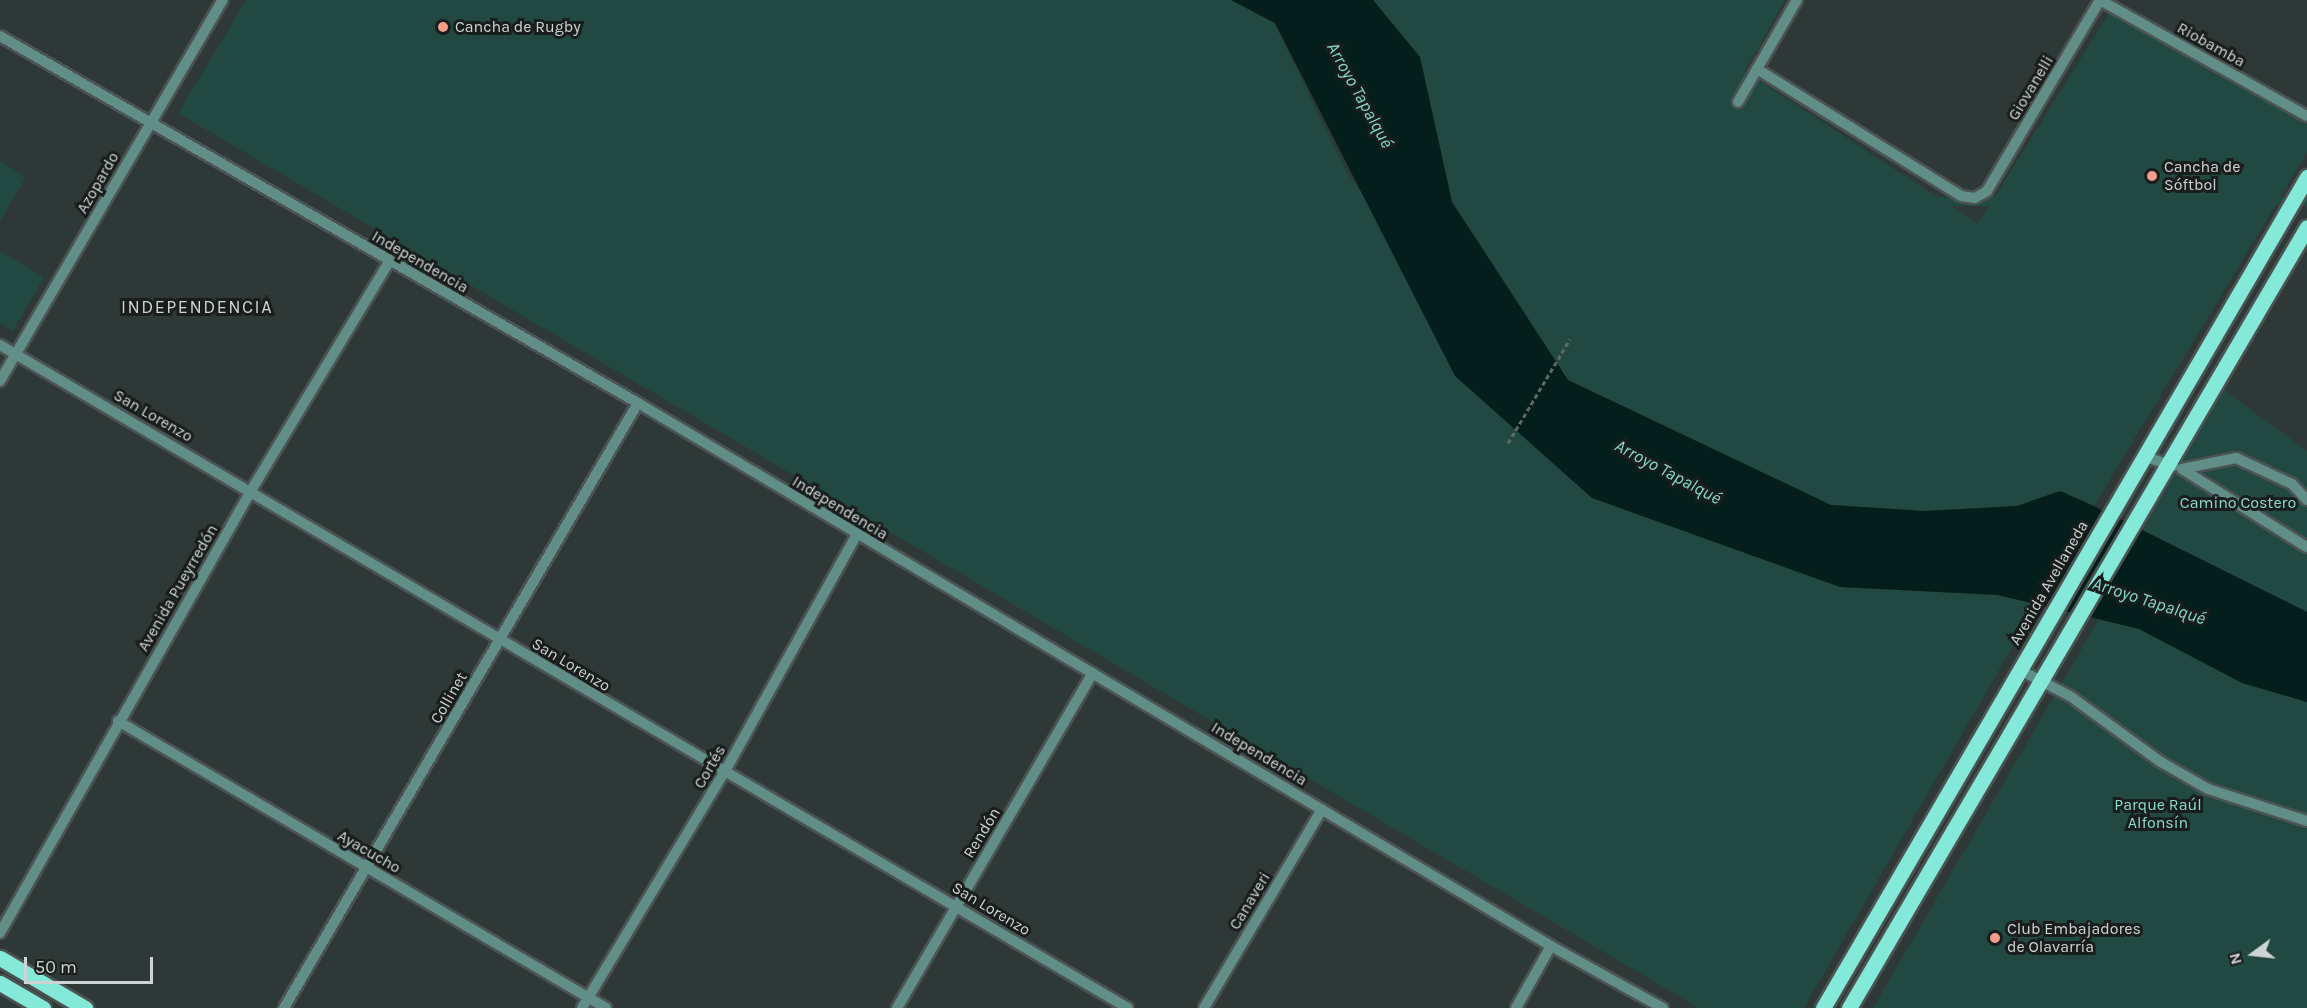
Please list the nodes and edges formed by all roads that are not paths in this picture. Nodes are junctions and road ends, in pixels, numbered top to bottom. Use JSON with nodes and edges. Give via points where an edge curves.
{"nodes":[{"id":1,"x":223,"y":0,"type":"edge"},
{"id":2,"x":1797,"y":0,"type":"edge"},
{"id":3,"x":2100,"y":0,"type":"edge"},
{"id":4,"x":0,"y":36,"type":"edge"},
{"id":5,"x":1757,"y":69,"type":"junction"},
{"id":6,"x":1738,"y":102,"type":"dead end"},
{"id":7,"x":2307,"y":116,"type":"edge"},
{"id":8,"x":150,"y":122,"type":"junction"},
{"id":9,"x":2307,"y":177,"type":"edge"},
{"id":10,"x":2307,"y":227,"type":"edge"},
{"id":11,"x":389,"y":262,"type":"junction"},
{"id":12,"x":0,"y":345,"type":"edge"},
{"id":13,"x":16,"y":355,"type":"junction"},
{"id":14,"x":0,"y":381,"type":"edge"},
{"id":15,"x":638,"y":403,"type":"junction"},
{"id":16,"x":2143,"y":456,"type":"junction"},
{"id":17,"x":2175,"y":466,"type":"junction"},
{"id":18,"x":252,"y":489,"type":"junction"},
{"id":19,"x":2307,"y":500,"type":"edge"},
{"id":20,"x":856,"y":536,"type":"junction"},
{"id":21,"x":2307,"y":548,"type":"edge"},
{"id":22,"x":500,"y":640,"type":"junction"},
{"id":23,"x":2020,"y":669,"type":"junction"},
{"id":24,"x":1093,"y":673,"type":"junction"},
{"id":25,"x":2042,"y":681,"type":"junction"},
{"id":26,"x":118,"y":721,"type":"junction"},
{"id":27,"x":724,"y":773,"type":"junction"},
{"id":28,"x":1322,"y":809,"type":"junction"},
{"id":29,"x":2307,"y":821,"type":"edge"},
{"id":30,"x":368,"y":869,"type":"junction"},
{"id":31,"x":956,"y":905,"type":"junction"},
{"id":32,"x":0,"y":933,"type":"edge"},
{"id":33,"x":1551,"y":946,"type":"junction"},
{"id":34,"x":0,"y":958,"type":"edge"},
{"id":35,"x":0,"y":983,"type":"edge"},
{"id":36,"x":588,"y":998,"type":"junction"},
{"id":37,"x":43,"y":1008,"type":"edge"},
{"id":38,"x":85,"y":1008,"type":"edge"},
{"id":39,"x":284,"y":1008,"type":"edge"},
{"id":40,"x":582,"y":1008,"type":"edge"},
{"id":41,"x":606,"y":1008,"type":"edge"},
{"id":42,"x":897,"y":1008,"type":"edge"},
{"id":43,"x":1128,"y":1008,"type":"edge"},
{"id":44,"x":1204,"y":1008,"type":"edge"},
{"id":45,"x":1516,"y":1008,"type":"edge"},
{"id":46,"x":1663,"y":1008,"type":"edge"},
{"id":47,"x":1823,"y":1008,"type":"edge"},
{"id":48,"x":1849,"y":1008,"type":"edge"}],
"edges":[{"from":1,"to":8,"type":"street","name":"Azopardo"},
{"from":2,"to":5,"type":"street"},
{"from":3,"to":5,"type":"street","name":"Giovanelli","via":[[1987,191],[1975,198],[1961,196]]},
{"from":3,"to":7,"type":"street","name":"Riobamba"},
{"from":4,"to":8,"type":"street","name":"Independencia"},
{"from":5,"to":6,"type":"street"},
{"from":8,"to":11,"type":"street","name":"Independencia"},
{"from":8,"to":13,"type":"street","name":"Azopardo"},
{"from":9,"to":16,"type":"main road","name":"Avenida Avellaneda"},
{"from":10,"to":17,"type":"main road"},
{"from":11,"to":15,"type":"street","name":"Independencia"},
{"from":11,"to":18,"type":"street","name":"Avenida Pueyrredón"},
{"from":12,"to":13,"type":"street","name":"San Lorenzo"},
{"from":13,"to":14,"type":"street","name":"Azopardo"},
{"from":13,"to":18,"type":"street","name":"San Lorenzo"},
{"from":15,"to":20,"type":"street","name":"Independencia"},
{"from":15,"to":22,"type":"street","name":"Collinet"},
{"from":16,"to":17,"type":"street"},
{"from":16,"to":23,"type":"main road","name":"Avenida Avellaneda"},
{"from":17,"to":19,"type":"street","via":[[2236,458],[2292,484]]},
{"from":17,"to":21,"type":"street"},
{"from":17,"to":25,"type":"main road","via":[[2144,505]]},
{"from":18,"to":22,"type":"street","name":"San Lorenzo"},
{"from":18,"to":26,"type":"street","name":"Avenida Pueyrredón"},
{"from":20,"to":24,"type":"street","name":"Independencia"},
{"from":20,"to":27,"type":"street","name":"Cortés"},
{"from":22,"to":27,"type":"street","name":"San Lorenzo"},
{"from":22,"to":30,"type":"street","name":"Collinet"},
{"from":23,"to":25,"type":"street"},
{"from":23,"to":47,"type":"main road","name":"Avenida Avellaneda"},
{"from":24,"to":28,"type":"street","name":"Independencia"},
{"from":24,"to":31,"type":"street","name":"Rendón"},
{"from":25,"to":29,"type":"street","via":[[2208,789]]},
{"from":25,"to":48,"type":"main road"},
{"from":26,"to":30,"type":"street","name":"Ayacucho"},
{"from":26,"to":32,"type":"street","name":"Avenida Pueyrredón"},
{"from":27,"to":31,"type":"street","name":"San Lorenzo"},
{"from":27,"to":36,"type":"street","name":"Cortés"},
{"from":28,"to":33,"type":"street","name":"Independencia"},
{"from":28,"to":44,"type":"street","name":"Canaveri"},
{"from":30,"to":36,"type":"street","name":"Ayacucho"},
{"from":30,"to":39,"type":"street","name":"Collinet"},
{"from":31,"to":42,"type":"street","name":"Rendón"},
{"from":31,"to":43,"type":"street","name":"San Lorenzo"},
{"from":33,"to":45,"type":"street"},
{"from":33,"to":46,"type":"street","name":"Independencia"},
{"from":34,"to":38,"type":"main road"},
{"from":35,"to":37,"type":"main road"},
{"from":36,"to":40,"type":"street","name":"Cortés"},
{"from":36,"to":41,"type":"street","name":"Ayacucho"}]}
